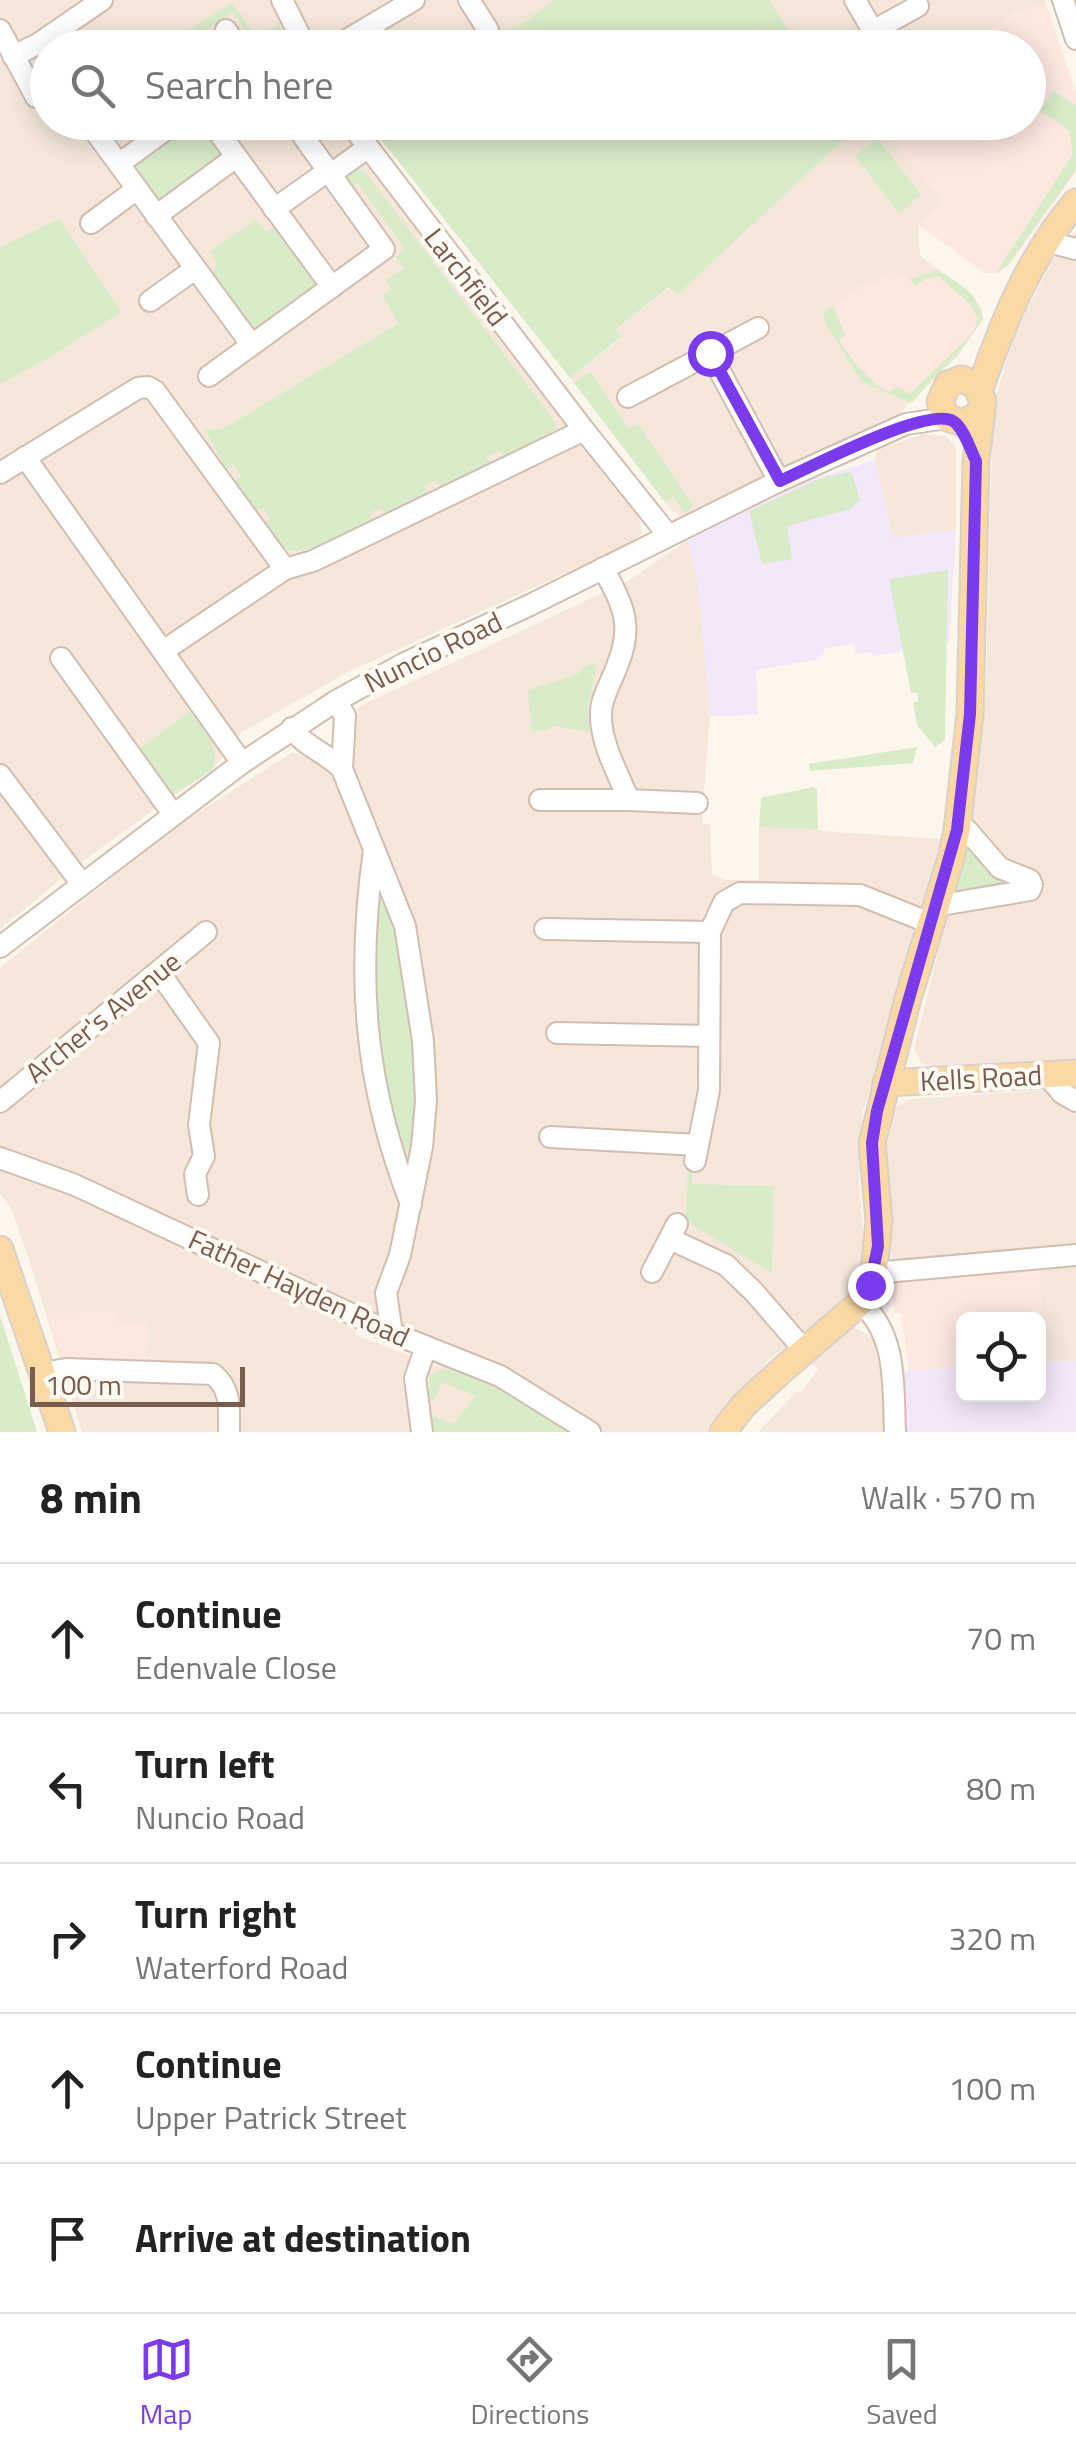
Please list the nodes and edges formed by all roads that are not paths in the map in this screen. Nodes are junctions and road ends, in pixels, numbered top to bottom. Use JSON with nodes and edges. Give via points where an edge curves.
{"nodes":[{"id":1,"x":102,"y":0,"type":"edge"},
{"id":2,"x":282,"y":0,"type":"edge"},
{"id":3,"x":414,"y":0,"type":"edge"},
{"id":4,"x":470,"y":0,"type":"edge"},
{"id":5,"x":855,"y":0,"type":"edge"},
{"id":6,"x":1062,"y":0,"type":"edge"},
{"id":7,"x":918,"y":6,"type":"dead end"},
{"id":8,"x":0,"y":30,"type":"edge"},
{"id":9,"x":58,"y":30,"type":"edge"},
{"id":10,"x":297,"y":30,"type":"edge"},
{"id":11,"x":364,"y":30,"type":"edge"},
{"id":12,"x":488,"y":30,"type":"dead end"},
{"id":13,"x":872,"y":30,"type":"edge"},
{"id":14,"x":875,"y":30,"type":"edge"},
{"id":15,"x":1076,"y":39,"type":"edge"},
{"id":16,"x":30,"y":48,"type":"edge"},
{"id":17,"x":14,"y":56,"type":"junction"},
{"id":18,"x":30,"y":86,"type":"edge"},
{"id":19,"x":101,"y":140,"type":"edge"},
{"id":20,"x":152,"y":140,"type":"edge"},
{"id":21,"x":227,"y":140,"type":"edge"},
{"id":22,"x":306,"y":140,"type":"edge"},
{"id":23,"x":361,"y":140,"type":"edge"},
{"id":24,"x":367,"y":148,"type":"junction"},
{"id":25,"x":236,"y":157,"type":"junction"},
{"id":26,"x":119,"y":164,"type":"junction"},
{"id":27,"x":329,"y":172,"type":"junction"},
{"id":28,"x":137,"y":190,"type":"junction"},
{"id":29,"x":274,"y":209,"type":"junction"},
{"id":30,"x":1074,"y":213,"type":"edge"},
{"id":31,"x":156,"y":216,"type":"junction"},
{"id":32,"x":91,"y":222,"type":"dead end"},
{"id":33,"x":1048,"y":242,"type":"junction"},
{"id":34,"x":1076,"y":249,"type":"edge"},
{"id":35,"x":195,"y":269,"type":"junction"},
{"id":36,"x":332,"y":287,"type":"junction"},
{"id":37,"x":150,"y":301,"type":"dead end"},
{"id":38,"x":758,"y":328,"type":"dead end"},
{"id":39,"x":251,"y":344,"type":"junction"},
{"id":40,"x":710,"y":353,"type":"junction"},
{"id":41,"x":209,"y":376,"type":"dead end"},
{"id":42,"x":628,"y":397,"type":"dead end"},
{"id":43,"x":961,"y":403,"type":"junction"},
{"id":44,"x":584,"y":430,"type":"junction"},
{"id":45,"x":26,"y":458,"type":"junction"},
{"id":46,"x":0,"y":473,"type":"edge"},
{"id":47,"x":780,"y":481,"type":"junction"},
{"id":48,"x":668,"y":535,"type":"junction"},
{"id":49,"x":603,"y":568,"type":"junction"},
{"id":50,"x":284,"y":569,"type":"junction"},
{"id":51,"x":163,"y":651,"type":"junction"},
{"id":52,"x":62,"y":658,"type":"dead end"},
{"id":53,"x":336,"y":701,"type":"junction"},
{"id":54,"x":292,"y":728,"type":"junction"},
{"id":55,"x":242,"y":764,"type":"junction"},
{"id":56,"x":342,"y":769,"type":"junction"},
{"id":57,"x":0,"y":774,"type":"edge"},
{"id":58,"x":540,"y":800,"type":"dead end"},
{"id":59,"x":628,"y":800,"type":"junction"},
{"id":60,"x":697,"y":803,"type":"dead end"},
{"id":61,"x":173,"y":814,"type":"junction"},
{"id":62,"x":957,"y":830,"type":"junction"},
{"id":63,"x":374,"y":846,"type":"junction"},
{"id":64,"x":82,"y":884,"type":"junction"},
{"id":65,"x":933,"y":915,"type":"junction"},
{"id":66,"x":545,"y":929,"type":"dead end"},
{"id":67,"x":206,"y":932,"type":"dead end"},
{"id":68,"x":710,"y":932,"type":"junction"},
{"id":69,"x":0,"y":947,"type":"edge"},
{"id":70,"x":159,"y":972,"type":"junction"},
{"id":71,"x":557,"y":1034,"type":"dead end"},
{"id":72,"x":709,"y":1036,"type":"junction"},
{"id":73,"x":1076,"y":1073,"type":"edge"},
{"id":74,"x":1047,"y":1075,"type":"junction"},
{"id":75,"x":886,"y":1083,"type":"junction"},
{"id":76,"x":1076,"y":1101,"type":"edge"},
{"id":77,"x":0,"y":1102,"type":"edge"},
{"id":78,"x":550,"y":1137,"type":"dead end"},
{"id":79,"x":0,"y":1158,"type":"edge"},
{"id":80,"x":198,"y":1195,"type":"dead end"},
{"id":81,"x":412,"y":1206,"type":"junction"},
{"id":82,"x":0,"y":1249,"type":"edge"},
{"id":83,"x":1076,"y":1255,"type":"edge"},
{"id":84,"x":652,"y":1272,"type":"dead end"},
{"id":85,"x":874,"y":1274,"type":"junction"},
{"id":86,"x":386,"y":1293,"type":"junction"},
{"id":87,"x":860,"y":1303,"type":"junction"},
{"id":88,"x":352,"y":1314,"type":"junction"},
{"id":89,"x":392,"y":1334,"type":"junction"},
{"id":90,"x":426,"y":1347,"type":"junction"},
{"id":91,"x":804,"y":1351,"type":"junction"},
{"id":92,"x":43,"y":1373,"type":"junction"},
{"id":93,"x":62,"y":1432,"type":"edge"},
{"id":94,"x":230,"y":1432,"type":"edge"},
{"id":95,"x":422,"y":1432,"type":"edge"},
{"id":96,"x":590,"y":1432,"type":"edge"},
{"id":97,"x":723,"y":1432,"type":"edge"},
{"id":98,"x":895,"y":1432,"type":"edge"}],
"edges":[{"from":1,"to":9,"type":"street"},
{"from":2,"to":10,"type":"street"},
{"from":3,"to":11,"type":"street"},
{"from":4,"to":12,"type":"street"},
{"from":5,"to":13,"type":"street"},
{"from":6,"to":15,"type":"street"},
{"from":7,"to":14,"type":"street"},
{"from":8,"to":17,"type":"street"},
{"from":16,"to":17,"type":"street"},
{"from":17,"to":18,"type":"street"},
{"from":19,"to":26,"type":"street"},
{"from":20,"to":26,"type":"street"},
{"from":21,"to":25,"type":"street"},
{"from":22,"to":27,"type":"street"},
{"from":23,"to":24,"type":"street","name":"Larchfield"},
{"from":24,"to":27,"type":"street"},
{"from":24,"to":44,"type":"street","name":"Larchfield"},
{"from":25,"to":29,"type":"street"},
{"from":25,"to":31,"type":"street"},
{"from":26,"to":28,"type":"street"},
{"from":27,"to":29,"type":"street"},
{"from":27,"to":36,"type":"street","via":[[384,248]]},
{"from":28,"to":31,"type":"street"},
{"from":28,"to":32,"type":"street"},
{"from":29,"to":36,"type":"street"},
{"from":30,"to":33,"type":"main road"},
{"from":31,"to":35,"type":"street"},
{"from":33,"to":34,"type":"street"},
{"from":33,"to":43,"type":"main road"},
{"from":35,"to":37,"type":"street"},
{"from":35,"to":39,"type":"street"},
{"from":36,"to":39,"type":"street"},
{"from":38,"to":40,"type":"street"},
{"from":39,"to":41,"type":"street"},
{"from":40,"to":42,"type":"street"},
{"from":40,"to":47,"type":"street"},
{"from":43,"to":47,"type":"street","name":"Nuncio Road"},
{"from":43,"to":62,"type":"main road","via":[[976,461],[970,714]]},
{"from":44,"to":48,"type":"street","name":"Larchfield"},
{"from":44,"to":50,"type":"street"},
{"from":45,"to":46,"type":"street"},
{"from":45,"to":50,"type":"street","via":[[148,387]]},
{"from":45,"to":51,"type":"street"},
{"from":47,"to":48,"type":"street","name":"Nuncio Road"},
{"from":48,"to":49,"type":"street","name":"Nuncio Road"},
{"from":49,"to":53,"type":"street","name":"Nuncio Road"},
{"from":49,"to":59,"type":"street","via":[[627,628],[600,717]]},
{"from":50,"to":51,"type":"street"},
{"from":51,"to":55,"type":"street"},
{"from":52,"to":61,"type":"street"},
{"from":53,"to":54,"type":"street","name":"Nuncio Road"},
{"from":53,"to":56,"type":"street","via":[[345,716]]},
{"from":54,"to":55,"type":"street","name":"Nuncio Road"},
{"from":54,"to":56,"type":"street","via":[[300,742]]},
{"from":55,"to":61,"type":"street","name":"Nuncio Road"},
{"from":56,"to":63,"type":"street"},
{"from":57,"to":64,"type":"street"},
{"from":58,"to":59,"type":"street"},
{"from":59,"to":60,"type":"street"},
{"from":61,"to":64,"type":"street","name":"Nuncio Road"},
{"from":62,"to":65,"type":"main road"},
{"from":62,"to":65,"type":"street","via":[[967,830],[1000,868],[1032,885]]},
{"from":63,"to":81,"type":"street","via":[[364,921],[372,1074]]},
{"from":63,"to":81,"type":"street","via":[[405,926],[423,1042],[426,1100]]},
{"from":64,"to":69,"type":"street","name":"Nuncio Road"},
{"from":65,"to":68,"type":"street","via":[[883,897],[740,894],[724,902]]},
{"from":65,"to":75,"type":"main road"},
{"from":66,"to":68,"type":"street"},
{"from":67,"to":70,"type":"street","name":"Archer's Avenue"},
{"from":68,"to":72,"type":"street"},
{"from":70,"to":77,"type":"street","name":"Archer's Avenue"},
{"from":70,"to":80,"type":"street","via":[[210,1048]]},
{"from":71,"to":72,"type":"street"},
{"from":72,"to":78,"type":"street","via":[[709,1090],[697,1153]]},
{"from":73,"to":74,"type":"main road","name":"Kells Road"},
{"from":74,"to":75,"type":"main road","name":"Kells Road"},
{"from":74,"to":76,"type":"street"},
{"from":75,"to":85,"type":"main road","via":[[872,1143],[879,1220]]},
{"from":79,"to":88,"type":"street","name":"Father Hayden Road","via":[[75,1184]]},
{"from":81,"to":86,"type":"street"},
{"from":82,"to":92,"type":"main road"},
{"from":83,"to":85,"type":"street"},
{"from":84,"to":91,"type":"street","via":[[674,1232],[726,1265]]},
{"from":85,"to":87,"type":"main road"},
{"from":86,"to":88,"type":"street"},
{"from":86,"to":89,"type":"street"},
{"from":87,"to":91,"type":"main road"},
{"from":87,"to":98,"type":"street","via":[[887,1345]]},
{"from":88,"to":89,"type":"street","name":"Father Hayden Road"},
{"from":89,"to":90,"type":"street","name":"Father Hayden Road"},
{"from":90,"to":95,"type":"street","via":[[415,1378]]},
{"from":90,"to":96,"type":"street","name":"Father Hayden Road","via":[[500,1376]]},
{"from":91,"to":97,"type":"main road"},
{"from":92,"to":93,"type":"main road"},
{"from":92,"to":94,"type":"street","via":[[213,1374],[229,1398]]}]}
